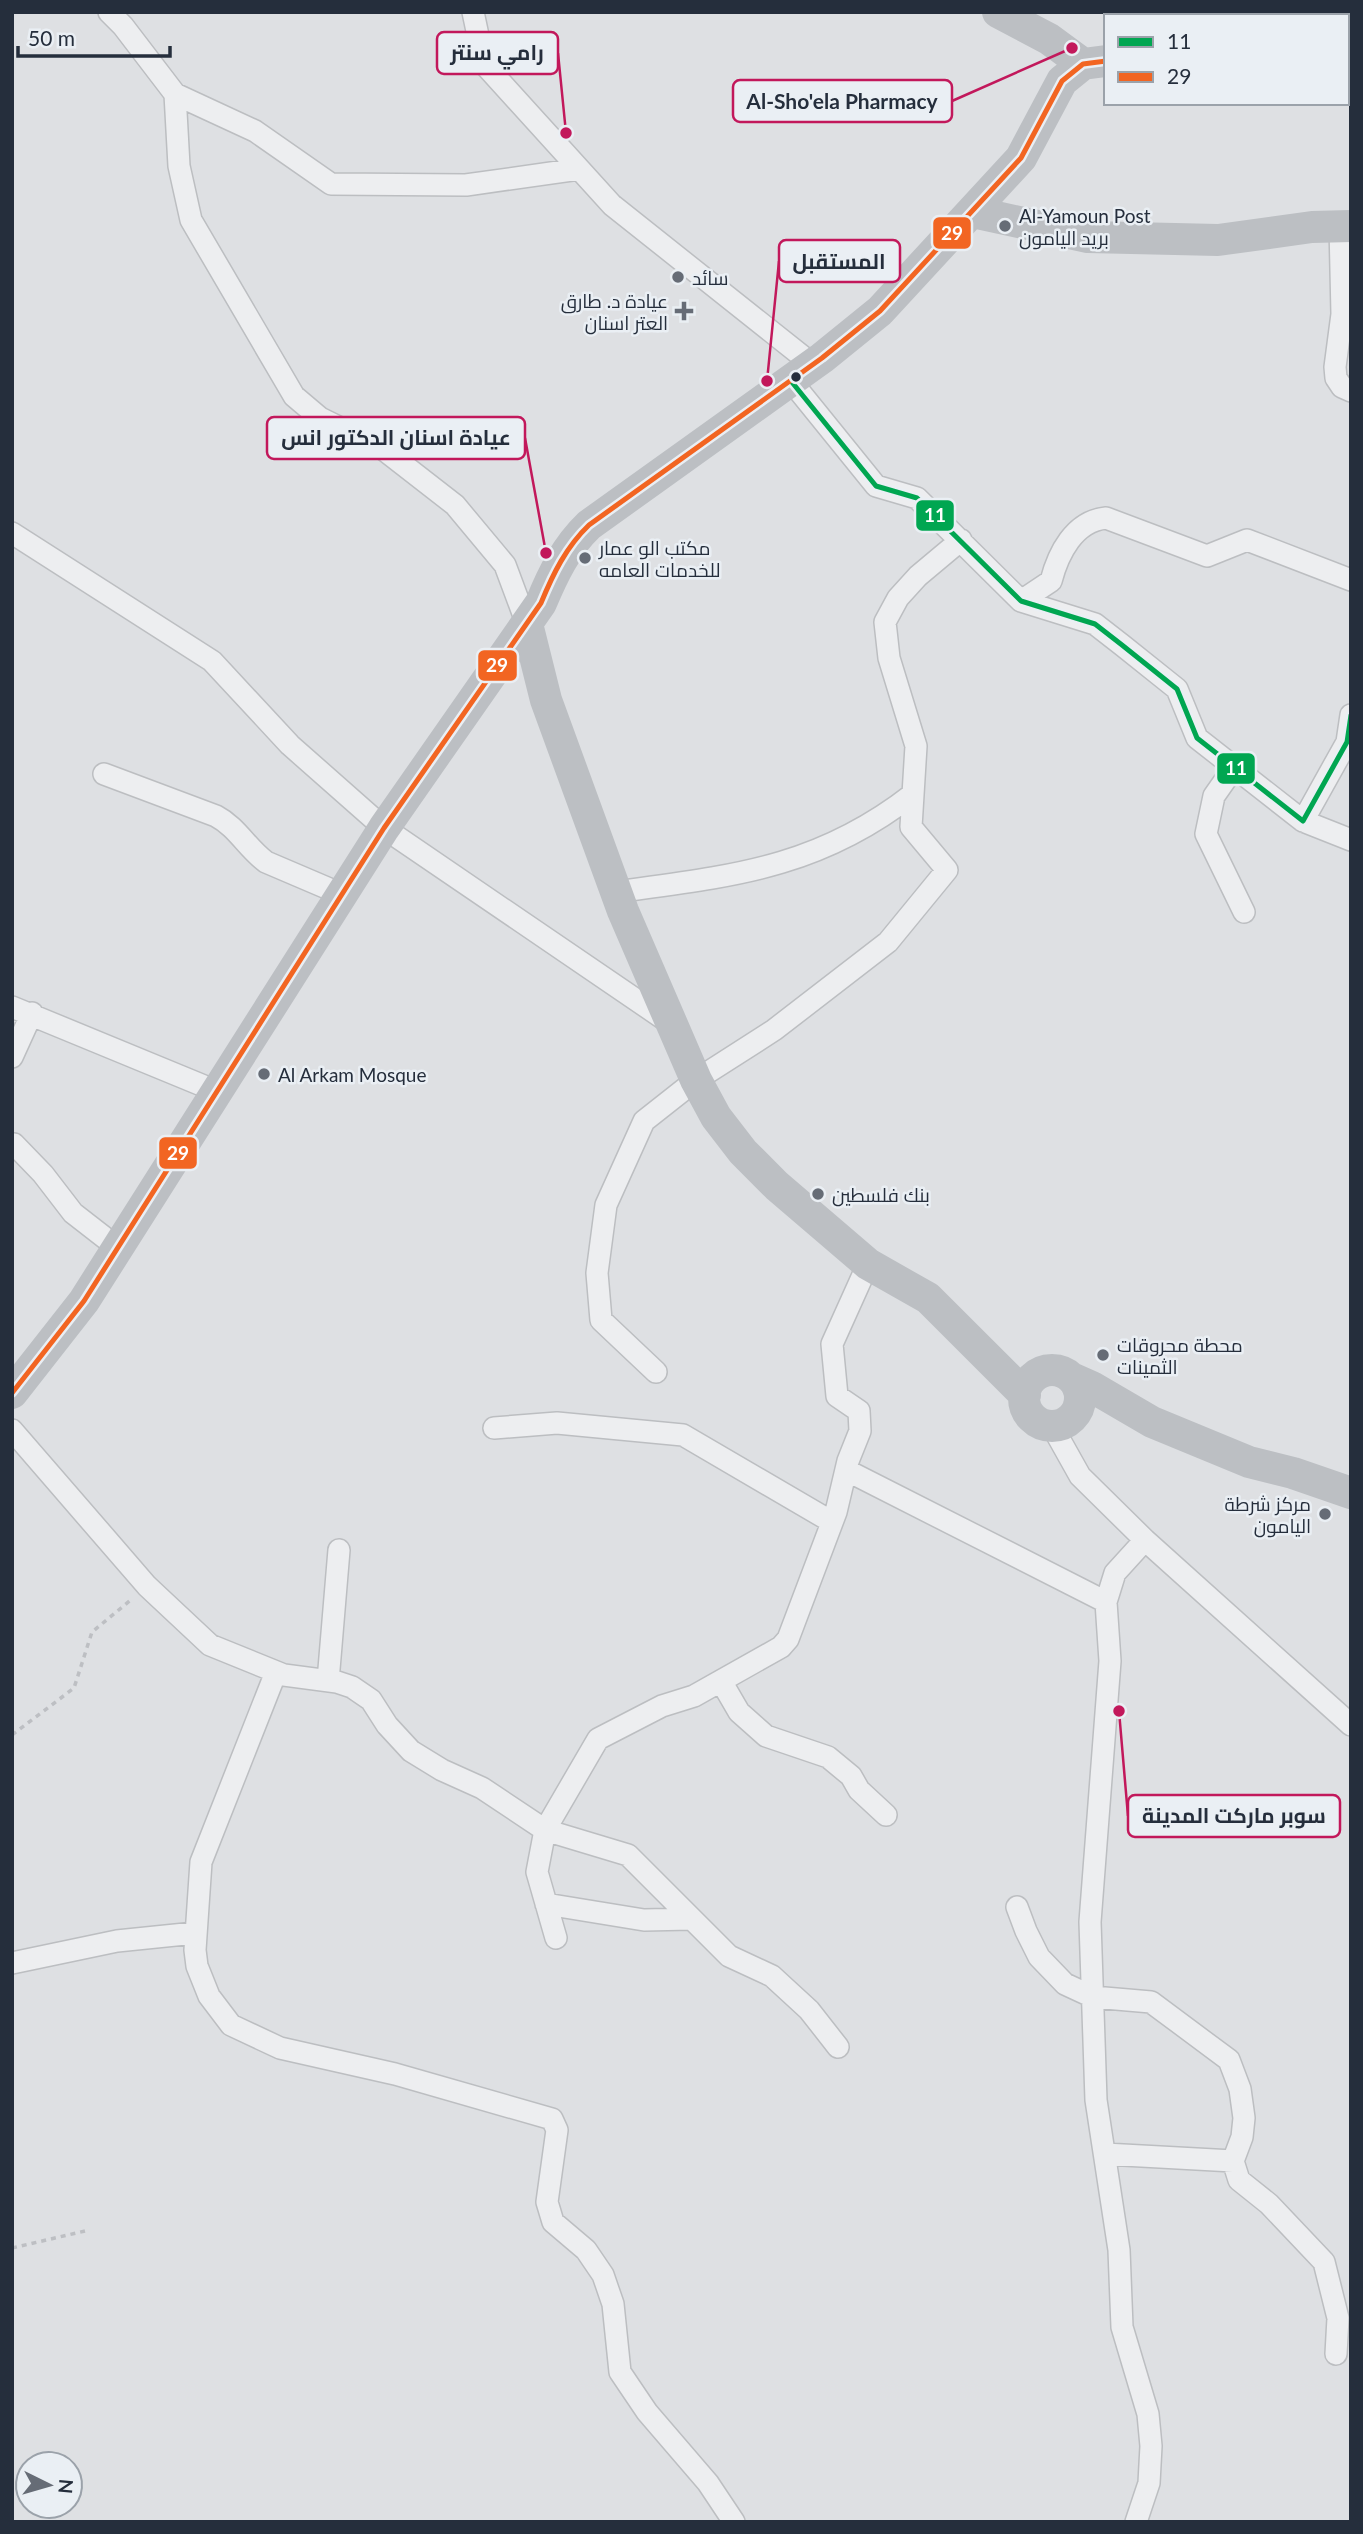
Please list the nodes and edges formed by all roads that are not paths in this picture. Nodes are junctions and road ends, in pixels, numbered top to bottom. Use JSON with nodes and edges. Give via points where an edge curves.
{"nodes":[{"id":1,"x":109,"y":12,"type":"edge"},
{"id":2,"x":473,"y":12,"type":"edge"},
{"id":3,"x":998,"y":12,"type":"edge"},
{"id":4,"x":1094,"y":62,"type":"edge"},
{"id":5,"x":175,"y":94,"type":"junction"},
{"id":6,"x":579,"y":169,"type":"junction"},
{"id":7,"x":973,"y":212,"type":"junction"},
{"id":8,"x":1346,"y":226,"type":"edge"},
{"id":9,"x":801,"y":372,"type":"junction"},
{"id":10,"x":1351,"y":391,"type":"edge"},
{"id":11,"x":12,"y":533,"type":"edge"},
{"id":12,"x":961,"y":540,"type":"junction"},
{"id":13,"x":1351,"y":580,"type":"edge"},
{"id":14,"x":1021,"y":601,"type":"junction"},
{"id":15,"x":527,"y":624,"type":"junction"},
{"id":16,"x":1351,"y":716,"type":"edge"},
{"id":17,"x":1235,"y":765,"type":"junction"},
{"id":18,"x":104,"y":774,"type":"dead end"},
{"id":19,"x":913,"y":794,"type":"junction"},
{"id":20,"x":1303,"y":821,"type":"junction"},
{"id":21,"x":384,"y":828,"type":"junction"},
{"id":22,"x":1351,"y":840,"type":"edge"},
{"id":23,"x":615,"y":892,"type":"junction"},
{"id":24,"x":341,"y":894,"type":"junction"},
{"id":25,"x":1244,"y":912,"type":"dead end"},
{"id":26,"x":22,"y":1010,"type":"edge"},
{"id":27,"x":671,"y":1024,"type":"junction"},
{"id":28,"x":12,"y":1057,"type":"edge"},
{"id":29,"x":696,"y":1080,"type":"junction"},
{"id":30,"x":216,"y":1091,"type":"junction"},
{"id":31,"x":14,"y":1144,"type":"dead end"},
{"id":32,"x":118,"y":1248,"type":"junction"},
{"id":33,"x":868,"y":1264,"type":"junction"},
{"id":34,"x":656,"y":1372,"type":"dead end"},
{"id":35,"x":1073,"y":1379,"type":"junction"},
{"id":36,"x":12,"y":1393,"type":"edge"},
{"id":37,"x":1024,"y":1395,"type":"junction"},
{"id":38,"x":1052,"y":1426,"type":"junction"},
{"id":39,"x":494,"y":1428,"type":"dead end"},
{"id":40,"x":12,"y":1430,"type":"edge"},
{"id":41,"x":846,"y":1470,"type":"junction"},
{"id":42,"x":1351,"y":1493,"type":"edge"},
{"id":43,"x":832,"y":1522,"type":"junction"},
{"id":44,"x":1146,"y":1540,"type":"junction"},
{"id":45,"x":339,"y":1550,"type":"dead end"},
{"id":46,"x":1106,"y":1602,"type":"junction"},
{"id":47,"x":276,"y":1672,"type":"junction"},
{"id":48,"x":328,"y":1681,"type":"junction"},
{"id":49,"x":721,"y":1681,"type":"junction"},
{"id":50,"x":1351,"y":1725,"type":"edge"},
{"id":51,"x":886,"y":1815,"type":"dead end"},
{"id":52,"x":545,"y":1830,"type":"junction"},
{"id":53,"x":546,"y":1904,"type":"junction"},
{"id":54,"x":1017,"y":1907,"type":"dead end"},
{"id":55,"x":691,"y":1919,"type":"junction"},
{"id":56,"x":195,"y":1933,"type":"junction"},
{"id":57,"x":556,"y":1938,"type":"dead end"},
{"id":58,"x":12,"y":1963,"type":"edge"},
{"id":59,"x":1093,"y":1997,"type":"junction"},
{"id":60,"x":838,"y":2047,"type":"dead end"},
{"id":61,"x":1105,"y":2154,"type":"junction"},
{"id":62,"x":1233,"y":2161,"type":"junction"},
{"id":63,"x":1336,"y":2354,"type":"dead end"},
{"id":64,"x":734,"y":2522,"type":"edge"},
{"id":65,"x":1136,"y":2522,"type":"edge"}],
"edges":[{"from":1,"to":5,"type":"street"},
{"from":2,"to":6,"type":"street","via":[[484,64]]},
{"from":3,"to":4,"type":"street"},
{"from":4,"to":7,"type":"street","via":[[1062,81],[1021,158]]},
{"from":5,"to":6,"type":"street","via":[[255,131],[331,184],[466,185]]},
{"from":5,"to":15,"type":"street","via":[[179,166],[191,220],[294,396],[320,418],[383,449],[455,505],[505,565]]},
{"from":6,"to":9,"type":"street","via":[[612,205]]},
{"from":7,"to":8,"type":"street","via":[[1088,237],[1218,240]]},
{"from":7,"to":9,"type":"street","via":[[880,311]]},
{"from":8,"to":10,"type":"street","via":[[1335,367],[1336,378]]},
{"from":9,"to":12,"type":"street","via":[[876,486],[917,498]]},
{"from":9,"to":15,"type":"street","via":[[589,525],[561,560]]},
{"from":11,"to":21,"type":"street","via":[[212,661],[290,745]]},
{"from":12,"to":14,"type":"street"},
{"from":12,"to":19,"type":"street","via":[[904,590],[885,622],[889,658],[916,746]]},
{"from":13,"to":14,"type":"street","via":[[1247,540],[1207,556],[1106,518],[1077,530],[1056,561],[1051,581]]},
{"from":14,"to":17,"type":"street","via":[[1095,624],[1177,689],[1197,738]]},
{"from":15,"to":21,"type":"street"},
{"from":15,"to":23,"type":"street","via":[[545,700]]},
{"from":16,"to":20,"type":"street","via":[[1347,743]]},
{"from":17,"to":20,"type":"street"},
{"from":17,"to":25,"type":"street","via":[[1214,796],[1206,834]]},
{"from":18,"to":24,"type":"street","via":[[216,816],[231,825],[266,862]]},
{"from":19,"to":23,"type":"street","via":[[873,823],[792,861],[734,876]]},
{"from":19,"to":29,"type":"street","via":[[911,827],[947,870],[888,942],[774,1030]]},
{"from":20,"to":22,"type":"street"},
{"from":21,"to":24,"type":"street"},
{"from":21,"to":27,"type":"street"},
{"from":23,"to":27,"type":"street"},
{"from":24,"to":30,"type":"street"},
{"from":26,"to":28,"type":"street"},
{"from":26,"to":30,"type":"street"},
{"from":27,"to":29,"type":"street"},
{"from":29,"to":33,"type":"street","via":[[722,1126],[750,1160]]},
{"from":29,"to":34,"type":"street","via":[[644,1121],[607,1205],[597,1273],[601,1320]]},
{"from":30,"to":32,"type":"street"},
{"from":31,"to":32,"type":"street","via":[[73,1213]]},
{"from":32,"to":36,"type":"street","via":[[84,1301]]},
{"from":33,"to":37,"type":"street","via":[[928,1298]]},
{"from":33,"to":41,"type":"street","via":[[832,1344],[837,1396],[859,1411],[861,1421]]},
{"from":35,"to":37,"type":"street","via":[[1058,1370],[1039,1373]]},
{"from":35,"to":38,"type":"street","via":[[1079,1388],[1079,1406],[1069,1421]]},
{"from":35,"to":42,"type":"street","via":[[1164,1427],[1249,1462]]},
{"from":37,"to":38,"type":"street","via":[[1035,1420]]},
{"from":38,"to":44,"type":"street","via":[[1080,1476]]},
{"from":39,"to":43,"type":"street","via":[[557,1423],[683,1435]]},
{"from":40,"to":47,"type":"street","via":[[147,1587],[211,1645]]},
{"from":41,"to":43,"type":"street"},
{"from":41,"to":46,"type":"street"},
{"from":43,"to":49,"type":"street","via":[[788,1639]]},
{"from":44,"to":46,"type":"street","via":[[1115,1573]]},
{"from":44,"to":50,"type":"street"},
{"from":45,"to":48,"type":"street"},
{"from":46,"to":59,"type":"street","via":[[1110,1661],[1090,1922]]},
{"from":47,"to":48,"type":"street"},
{"from":47,"to":56,"type":"street","via":[[201,1862]]},
{"from":48,"to":52,"type":"street","via":[[352,1687],[371,1700],[398,1739],[426,1761],[482,1788]]},
{"from":49,"to":51,"type":"street","via":[[739,1712],[766,1735],[828,1757]]},
{"from":49,"to":52,"type":"street","via":[[598,1739]]},
{"from":52,"to":53,"type":"street","via":[[537,1872]]},
{"from":52,"to":55,"type":"street","via":[[628,1855]]},
{"from":53,"to":55,"type":"street","via":[[644,1920]]},
{"from":53,"to":57,"type":"street"},
{"from":54,"to":59,"type":"street","via":[[1039,1957],[1065,1984]]},
{"from":55,"to":60,"type":"street","via":[[729,1956],[772,1976],[810,2010]]},
{"from":56,"to":58,"type":"street","via":[[117,1941]]},
{"from":56,"to":64,"type":"street","via":[[202,1981],[231,2025],[280,2048],[383,2071],[552,2119],[557,2130],[549,2214],[586,2250],[603,2275],[613,2304],[620,2372]]},
{"from":59,"to":61,"type":"street","via":[[1096,2100]]},
{"from":59,"to":62,"type":"street","via":[[1151,2001],[1228,2060],[1240,2089],[1244,2118]]},
{"from":61,"to":62,"type":"street"},
{"from":61,"to":65,"type":"street","via":[[1119,2250],[1122,2327],[1148,2414],[1151,2446],[1149,2483]]},
{"from":62,"to":63,"type":"street","via":[[1239,2180],[1269,2204],[1324,2262],[1338,2318]]}]}
